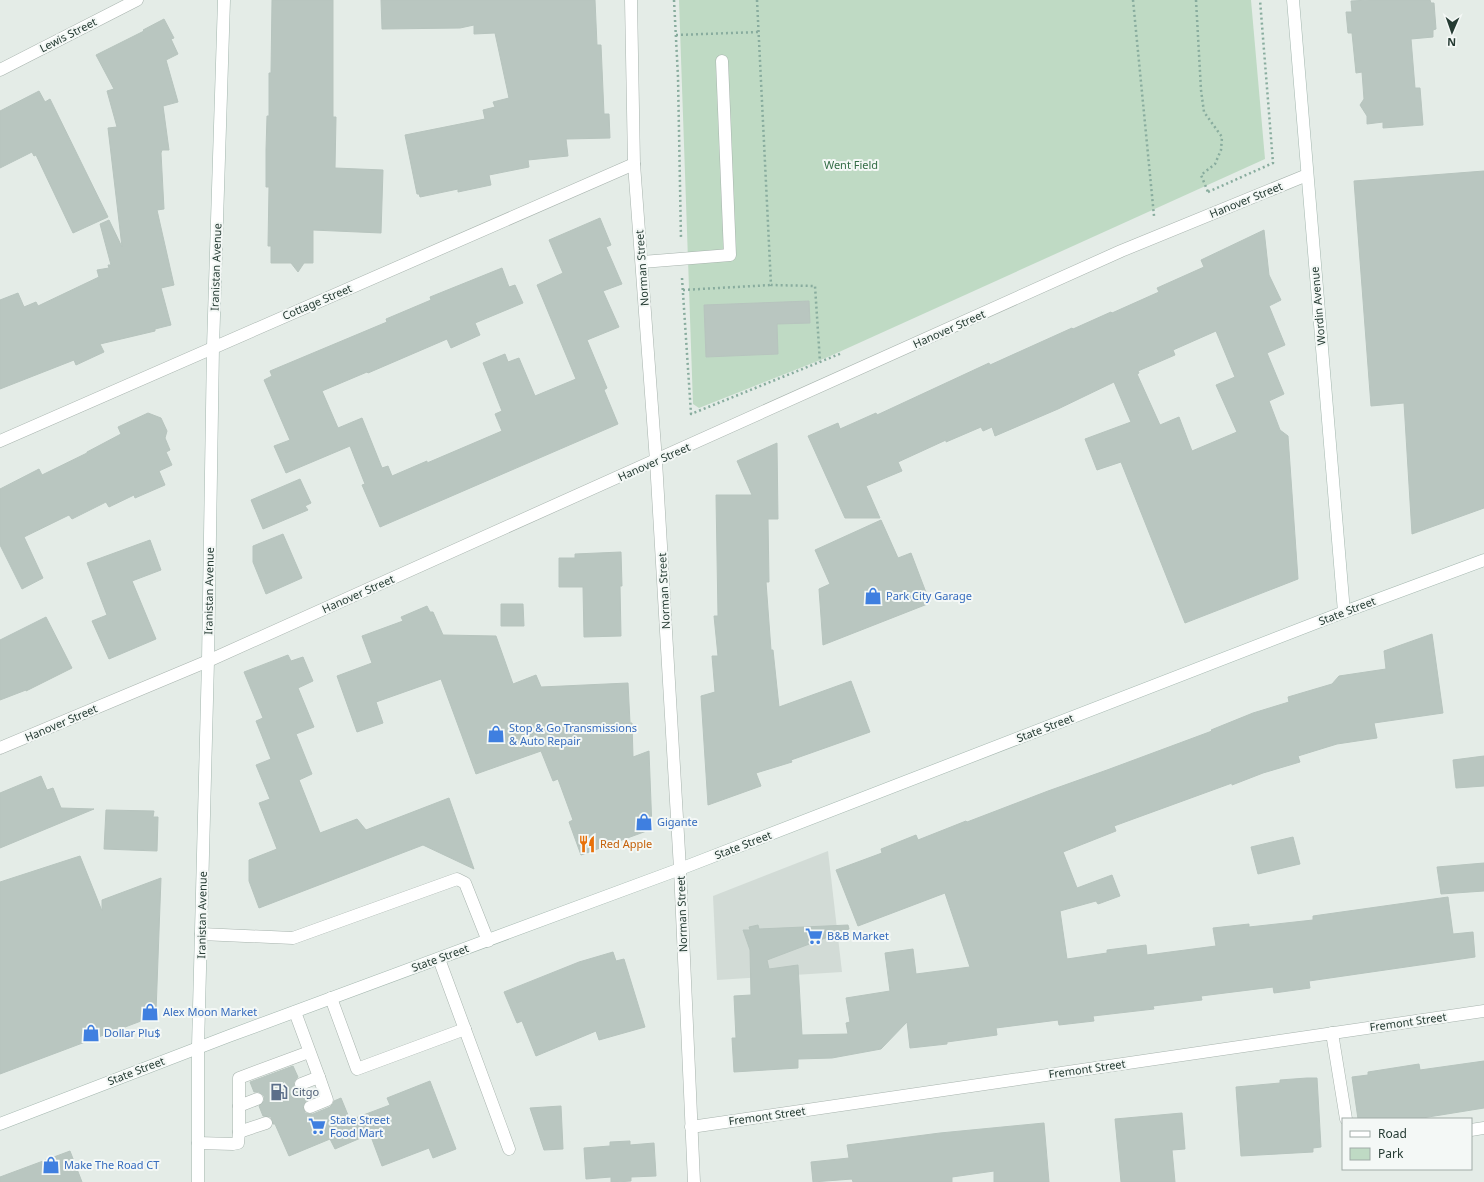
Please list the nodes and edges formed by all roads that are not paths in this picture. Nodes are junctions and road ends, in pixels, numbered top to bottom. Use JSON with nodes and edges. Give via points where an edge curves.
{"nodes":[{"id":1,"x":137,"y":0,"type":"edge"},
{"id":2,"x":224,"y":0,"type":"edge"},
{"id":3,"x":631,"y":0,"type":"edge"},
{"id":4,"x":1293,"y":0,"type":"edge"},
{"id":5,"x":722,"y":61,"type":"dead end"},
{"id":6,"x":0,"y":70,"type":"edge"},
{"id":7,"x":634,"y":164,"type":"junction"},
{"id":8,"x":1307,"y":175,"type":"junction"},
{"id":9,"x":642,"y":262,"type":"junction"},
{"id":10,"x":213,"y":347,"type":"junction"},
{"id":11,"x":0,"y":440,"type":"edge"},
{"id":12,"x":656,"y":461,"type":"junction"},
{"id":13,"x":1484,"y":560,"type":"edge"},
{"id":14,"x":1344,"y":612,"type":"junction"},
{"id":15,"x":208,"y":661,"type":"junction"},
{"id":16,"x":0,"y":748,"type":"edge"},
{"id":17,"x":680,"y":869,"type":"junction"},
{"id":18,"x":201,"y":934,"type":"junction"},
{"id":19,"x":488,"y":941,"type":"junction"},
{"id":20,"x":439,"y":959,"type":"junction"},
{"id":21,"x":331,"y":998,"type":"junction"},
{"id":22,"x":1484,"y":1011,"type":"edge"},
{"id":23,"x":295,"y":1012,"type":"junction"},
{"id":24,"x":465,"y":1029,"type":"junction"},
{"id":25,"x":1332,"y":1033,"type":"junction"},
{"id":26,"x":198,"y":1048,"type":"junction"},
{"id":27,"x":309,"y":1052,"type":"junction"},
{"id":28,"x":319,"y":1077,"type":"junction"},
{"id":29,"x":300,"y":1084,"type":"dead end"},
{"id":30,"x":257,"y":1099,"type":"dead end"},
{"id":31,"x":239,"y":1106,"type":"junction"},
{"id":32,"x":310,"y":1107,"type":"dead end"},
{"id":33,"x":1346,"y":1118,"type":"edge"},
{"id":34,"x":266,"y":1123,"type":"dead end"},
{"id":35,"x":0,"y":1124,"type":"edge"},
{"id":36,"x":691,"y":1127,"type":"junction"},
{"id":37,"x":1484,"y":1128,"type":"edge"},
{"id":38,"x":1472,"y":1130,"type":"edge"},
{"id":39,"x":239,"y":1132,"type":"junction"},
{"id":40,"x":198,"y":1143,"type":"junction"},
{"id":41,"x":509,"y":1149,"type":"dead end"},
{"id":42,"x":198,"y":1182,"type":"edge"},
{"id":43,"x":694,"y":1182,"type":"edge"}],
"edges":[{"from":1,"to":6,"type":"street","name":"Lewis Street"},
{"from":2,"to":10,"type":"street","name":"Iranistan Avenue"},
{"from":3,"to":7,"type":"street","name":"Norman Street"},
{"from":4,"to":8,"type":"street","name":"Wordin Avenue"},
{"from":5,"to":9,"type":"street","via":[[730,255]]},
{"from":7,"to":9,"type":"street","name":"Norman Street"},
{"from":7,"to":10,"type":"street","name":"Cottage Street"},
{"from":8,"to":12,"type":"street","name":"Hanover Street","via":[[1121,252]]},
{"from":8,"to":14,"type":"street","name":"Wordin Avenue"},
{"from":9,"to":12,"type":"street","name":"Norman Street"},
{"from":10,"to":11,"type":"street","name":"Cottage Street"},
{"from":10,"to":15,"type":"street","name":"Iranistan Avenue"},
{"from":12,"to":15,"type":"street","name":"Hanover Street"},
{"from":12,"to":17,"type":"street","name":"Norman Street"},
{"from":13,"to":14,"type":"street","name":"State Street"},
{"from":14,"to":17,"type":"street","name":"State Street"},
{"from":15,"to":16,"type":"street","name":"Hanover Street"},
{"from":15,"to":18,"type":"street","name":"Iranistan Avenue"},
{"from":17,"to":19,"type":"street","name":"State Street"},
{"from":17,"to":36,"type":"street","name":"Norman Street"},
{"from":18,"to":19,"type":"street","via":[[293,938],[457,879],[465,882]]},
{"from":18,"to":26,"type":"street","name":"Iranistan Avenue"},
{"from":19,"to":20,"type":"street","name":"State Street"},
{"from":20,"to":21,"type":"street","name":"State Street"},
{"from":20,"to":24,"type":"street"},
{"from":21,"to":23,"type":"street","name":"State Street"},
{"from":21,"to":24,"type":"street","via":[[357,1068]]},
{"from":22,"to":25,"type":"street","name":"Fremont Street"},
{"from":23,"to":26,"type":"street","name":"State Street"},
{"from":23,"to":27,"type":"street"},
{"from":24,"to":41,"type":"street"},
{"from":25,"to":33,"type":"street"},
{"from":25,"to":36,"type":"street","name":"Fremont Street"},
{"from":26,"to":35,"type":"street","name":"State Street"},
{"from":26,"to":40,"type":"street","name":"Iranistan Avenue"},
{"from":27,"to":28,"type":"street"},
{"from":27,"to":31,"type":"street","via":[[239,1078]]},
{"from":28,"to":29,"type":"street"},
{"from":28,"to":32,"type":"street","via":[[327,1100]]},
{"from":30,"to":31,"type":"street"},
{"from":31,"to":39,"type":"street"},
{"from":34,"to":39,"type":"street"},
{"from":36,"to":43,"type":"street","name":"Norman Street"},
{"from":37,"to":38,"type":"street"},
{"from":39,"to":40,"type":"street","via":[[238,1143]]},
{"from":40,"to":42,"type":"street","name":"Iranistan Avenue"}]}
